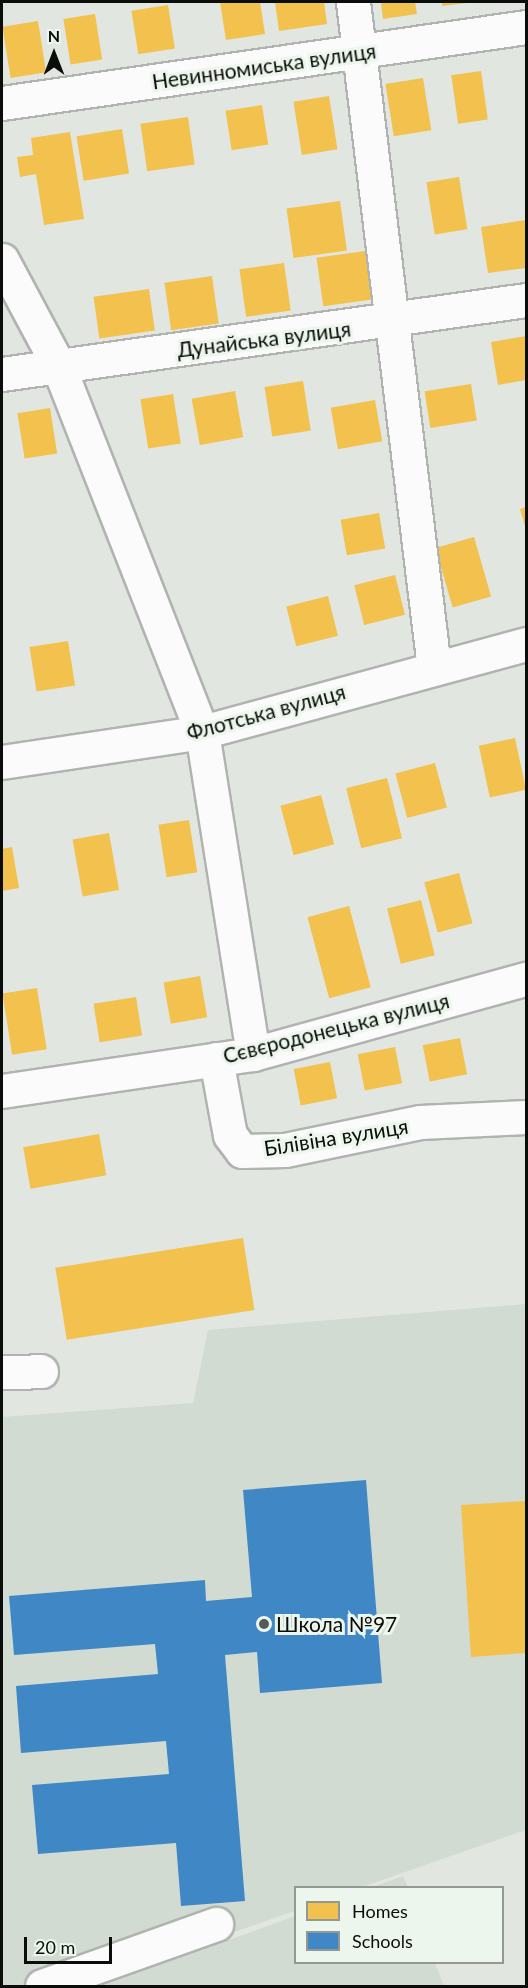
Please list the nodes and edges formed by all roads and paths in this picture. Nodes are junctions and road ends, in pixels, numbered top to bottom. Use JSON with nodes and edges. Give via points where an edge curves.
{"nodes":[{"id":1,"x":353,"y":2,"type":"edge"},
{"id":2,"x":526,"y":27,"type":"edge"},
{"id":3,"x":360,"y":52,"type":"junction"},
{"id":4,"x":2,"y":103,"type":"edge"},
{"id":5,"x":2,"y":260,"type":"edge"},
{"id":6,"x":526,"y":300,"type":"edge"},
{"id":7,"x":391,"y":322,"type":"junction"},
{"id":8,"x":58,"y":365,"type":"junction"},
{"id":9,"x":2,"y":374,"type":"edge"},
{"id":10,"x":526,"y":644,"type":"edge"},
{"id":11,"x":434,"y":667,"type":"junction"},
{"id":12,"x":202,"y":732,"type":"junction"},
{"id":13,"x":2,"y":762,"type":"edge"},
{"id":14,"x":526,"y":979,"type":"edge"},
{"id":15,"x":254,"y":1054,"type":"junction"},
{"id":16,"x":216,"y":1059,"type":"junction"},
{"id":17,"x":2,"y":1091,"type":"edge"},
{"id":18,"x":526,"y":1117,"type":"edge"},
{"id":19,"x":41,"y":1371,"type":"dead end"},
{"id":20,"x":2,"y":1372,"type":"edge"},
{"id":21,"x":216,"y":1924,"type":"dead end"},
{"id":22,"x":42,"y":1986,"type":"edge"}],
"edges":[{"from":1,"to":3,"type":"street"},
{"from":2,"to":3,"type":"street","name":"Невинномиська вулиця"},
{"from":3,"to":4,"type":"street","name":"Невинномиська вулиця"},
{"from":3,"to":7,"type":"street"},
{"from":5,"to":8,"type":"street"},
{"from":6,"to":7,"type":"street","name":"Дунайська вулиця"},
{"from":7,"to":8,"type":"street","name":"Дунайська вулиця"},
{"from":7,"to":11,"type":"street"},
{"from":8,"to":9,"type":"street","name":"Дунайська вулиця"},
{"from":8,"to":12,"type":"street"},
{"from":10,"to":11,"type":"street","name":"Флотська вулиця"},
{"from":11,"to":12,"type":"street","name":"Флотська вулиця"},
{"from":12,"to":13,"type":"street","name":"Флотська вулиця"},
{"from":12,"to":15,"type":"street"},
{"from":14,"to":15,"type":"street","name":"Сєвєродонецька вулиця"},
{"from":15,"to":16,"type":"street","name":"Сєвєродонецька вулиця"},
{"from":16,"to":17,"type":"street","name":"Сєвєродонецька вулиця"},
{"from":16,"to":18,"type":"street","name":"Білівіна вулиця","via":[[230,1135],[242,1151],[285,1150],[420,1122]]},
{"from":19,"to":20,"type":"street"},
{"from":21,"to":22,"type":"street"}]}
